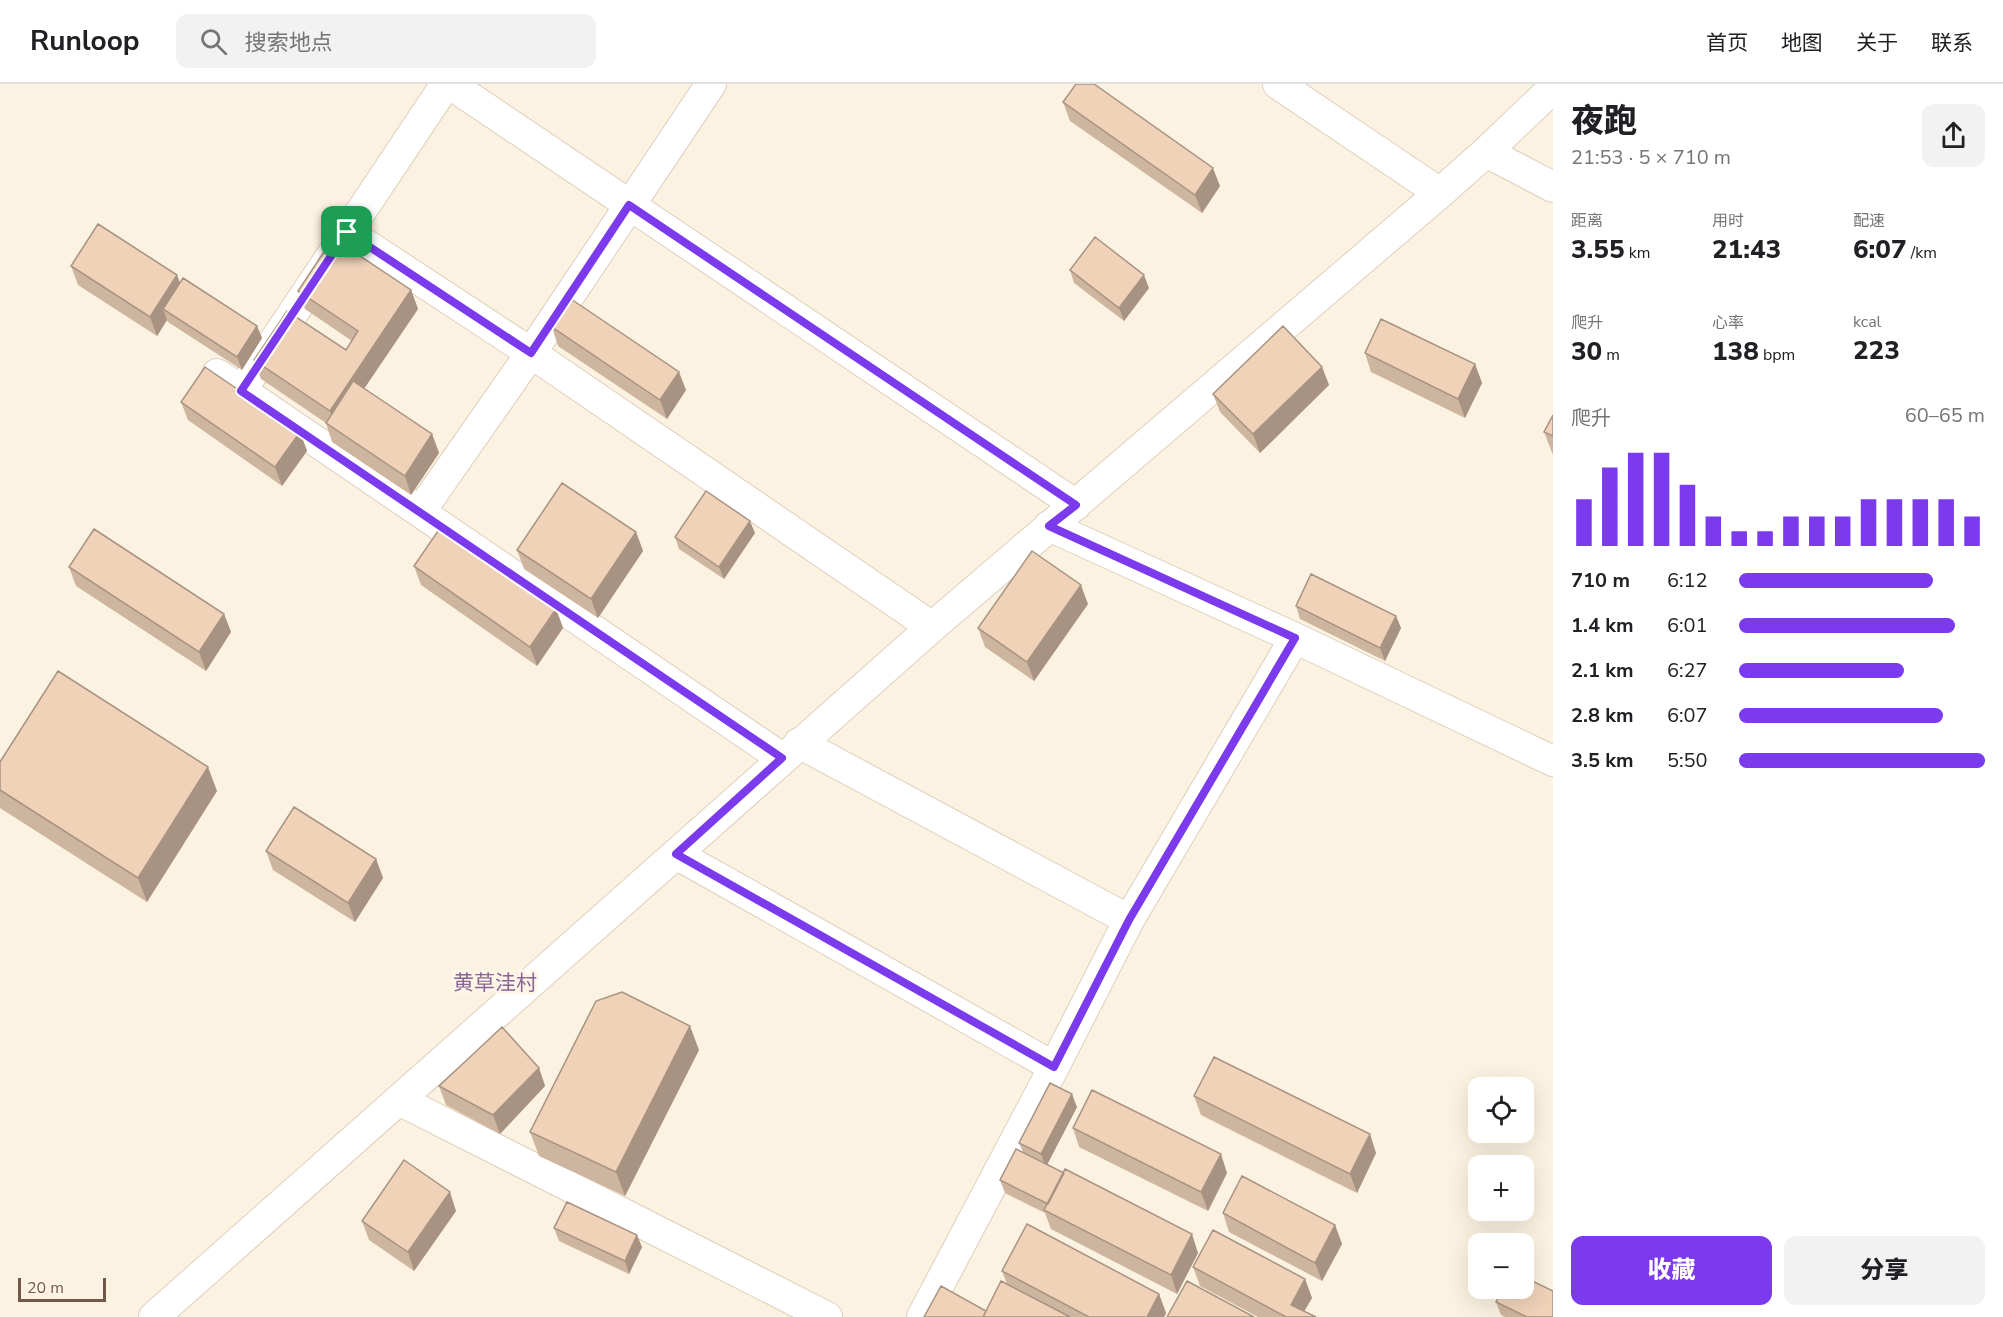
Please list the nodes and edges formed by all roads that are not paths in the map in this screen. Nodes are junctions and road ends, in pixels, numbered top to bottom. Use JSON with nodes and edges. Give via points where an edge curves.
{"nodes":[{"id":1,"x":448,"y":84,"type":"edge"},
{"id":2,"x":711,"y":84,"type":"edge"},
{"id":3,"x":1278,"y":84,"type":"edge"},
{"id":4,"x":1553,"y":88,"type":"edge"},
{"id":5,"x":1486,"y":152,"type":"junction"},
{"id":6,"x":1553,"y":187,"type":"edge"},
{"id":7,"x":1440,"y":193,"type":"junction"},
{"id":8,"x":629,"y":205,"type":"junction"},
{"id":9,"x":347,"y":232,"type":"junction"},
{"id":10,"x":531,"y":353,"type":"junction"},
{"id":11,"x":1076,"y":505,"type":"junction"},
{"id":12,"x":420,"y":512,"type":"junction"},
{"id":13,"x":1049,"y":526,"type":"junction"},
{"id":14,"x":932,"y":627,"type":"junction"},
{"id":15,"x":1295,"y":638,"type":"junction"},
{"id":16,"x":791,"y":750,"type":"junction"},
{"id":17,"x":1553,"y":761,"type":"edge"},
{"id":18,"x":676,"y":854,"type":"junction"},
{"id":19,"x":1129,"y":920,"type":"junction"},
{"id":20,"x":1054,"y":1067,"type":"junction"},
{"id":21,"x":399,"y":1100,"type":"junction"},
{"id":22,"x":154,"y":1317,"type":"edge"},
{"id":23,"x":827,"y":1317,"type":"edge"},
{"id":24,"x":921,"y":1317,"type":"edge"}],
"edges":[{"from":1,"to":8,"type":"street"},
{"from":1,"to":9,"type":"street"},
{"from":2,"to":8,"type":"street"},
{"from":3,"to":7,"type":"street"},
{"from":4,"to":5,"type":"street"},
{"from":5,"to":6,"type":"street"},
{"from":5,"to":7,"type":"street"},
{"from":7,"to":11,"type":"street"},
{"from":8,"to":10,"type":"street"},
{"from":8,"to":11,"type":"street"},
{"from":9,"to":10,"type":"street"},
{"from":9,"to":12,"type":"street","via":[[229,383]]},
{"from":10,"to":12,"type":"street"},
{"from":10,"to":14,"type":"street"},
{"from":11,"to":13,"type":"street"},
{"from":12,"to":16,"type":"street"},
{"from":13,"to":14,"type":"street"},
{"from":13,"to":15,"type":"street"},
{"from":14,"to":16,"type":"street"},
{"from":15,"to":17,"type":"street"},
{"from":15,"to":19,"type":"street"},
{"from":16,"to":18,"type":"street"},
{"from":16,"to":19,"type":"street"},
{"from":18,"to":20,"type":"street"},
{"from":18,"to":21,"type":"street"},
{"from":19,"to":20,"type":"street"},
{"from":20,"to":24,"type":"street"},
{"from":21,"to":22,"type":"street"},
{"from":21,"to":23,"type":"street"}]}
